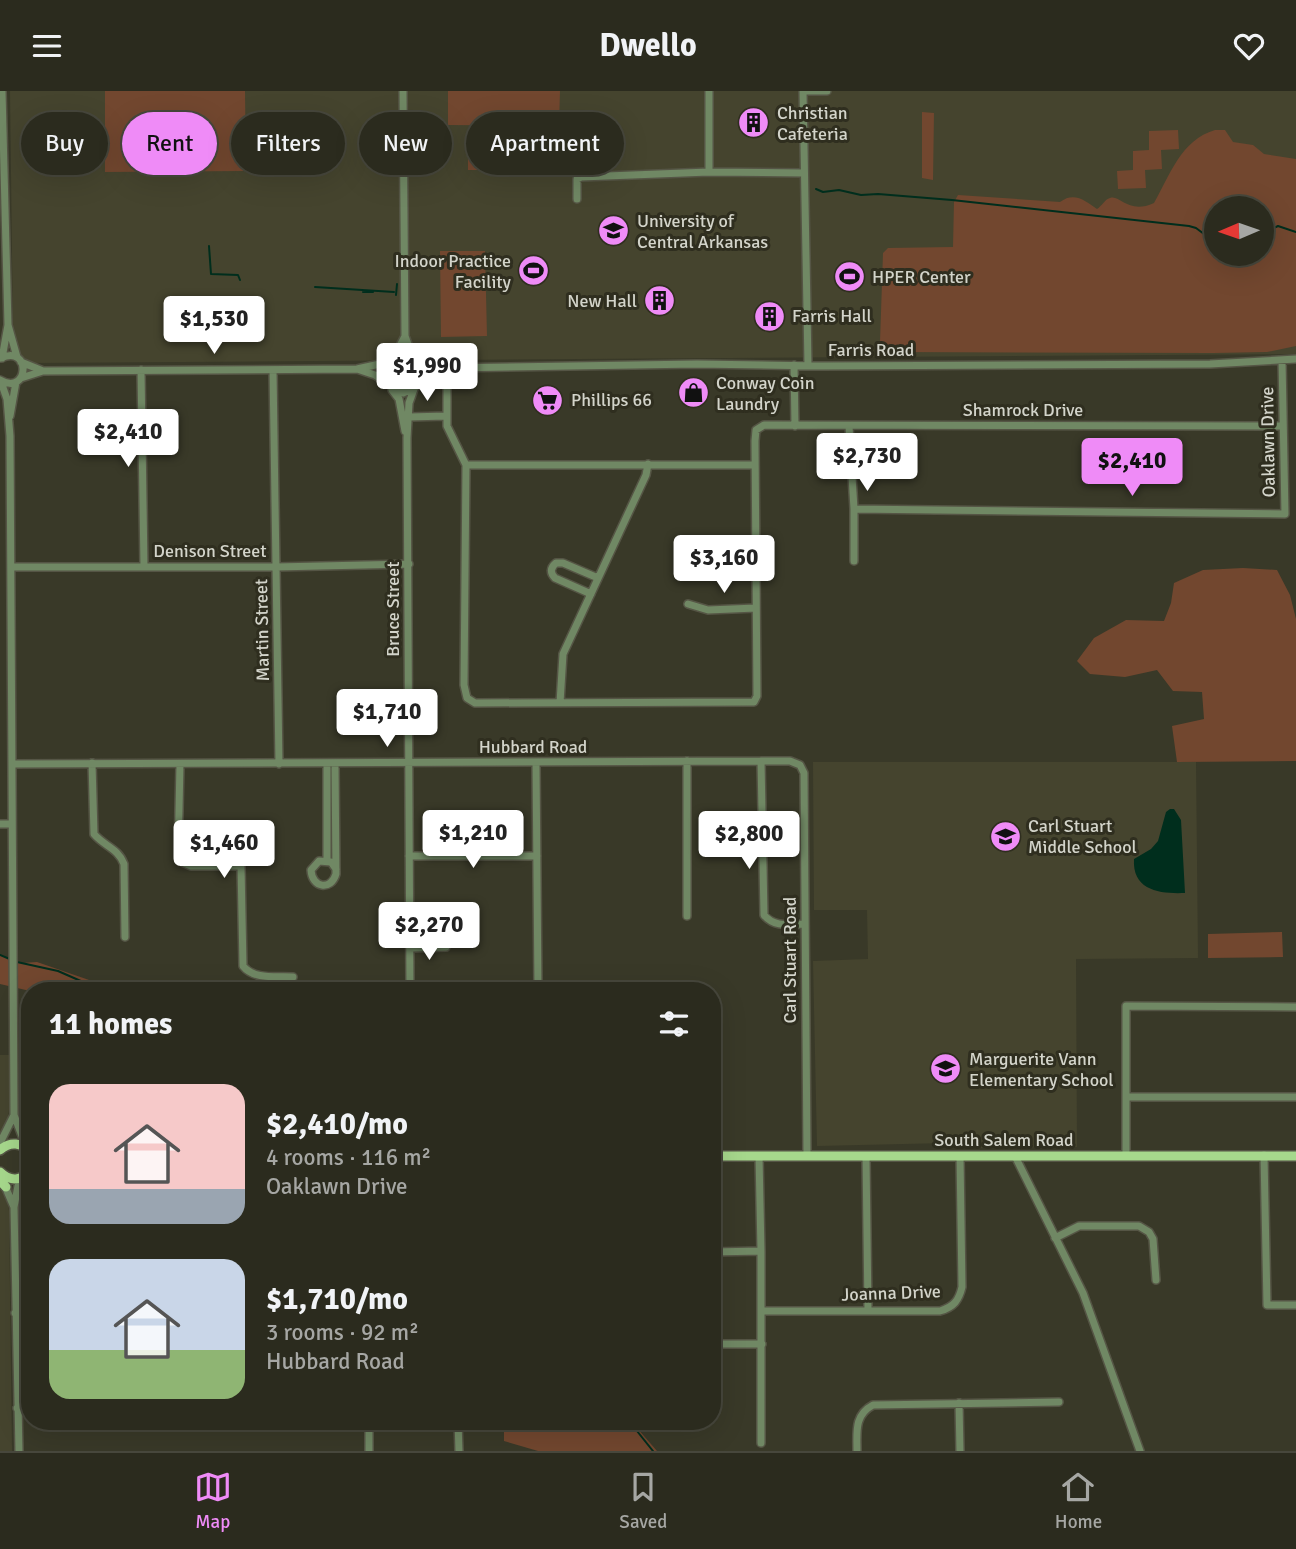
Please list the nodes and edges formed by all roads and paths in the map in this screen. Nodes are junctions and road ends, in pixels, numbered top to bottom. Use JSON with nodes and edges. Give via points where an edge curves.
{"nodes":[{"id":1,"x":2,"y":91,"type":"edge"},
{"id":2,"x":403,"y":91,"type":"edge"},
{"id":3,"x":709,"y":91,"type":"edge"},
{"id":4,"x":803,"y":91,"type":"edge"},
{"id":5,"x":827,"y":91,"type":"edge"},
{"id":6,"x":2,"y":136,"type":"edge"},
{"id":7,"x":709,"y":172,"type":"junction"},
{"id":8,"x":804,"y":173,"type":"junction"},
{"id":9,"x":578,"y":199,"type":"dead end"},
{"id":10,"x":8,"y":324,"type":"junction"},
{"id":11,"x":405,"y":336,"type":"junction"},
{"id":12,"x":1,"y":358,"type":"edge"},
{"id":13,"x":391,"y":359,"type":"junction"},
{"id":14,"x":1296,"y":359,"type":"edge"},
{"id":15,"x":19,"y":360,"type":"junction"},
{"id":16,"x":414,"y":360,"type":"junction"},
{"id":17,"x":1282,"y":360,"type":"junction"},
{"id":18,"x":794,"y":365,"type":"junction"},
{"id":19,"x":808,"y":365,"type":"junction"},
{"id":20,"x":446,"y":368,"type":"junction"},
{"id":21,"x":273,"y":369,"type":"junction"},
{"id":22,"x":357,"y":369,"type":"junction"},
{"id":23,"x":141,"y":370,"type":"junction"},
{"id":24,"x":43,"y":371,"type":"junction"},
{"id":25,"x":18,"y":380,"type":"junction"},
{"id":26,"x":1,"y":381,"type":"edge"},
{"id":27,"x":386,"y":382,"type":"junction"},
{"id":28,"x":416,"y":386,"type":"junction"},
{"id":29,"x":393,"y":390,"type":"junction"},
{"id":30,"x":446,"y":416,"type":"junction"},
{"id":31,"x":10,"y":417,"type":"junction"},
{"id":32,"x":409,"y":417,"type":"junction"},
{"id":33,"x":795,"y":426,"type":"junction"},
{"id":34,"x":849,"y":426,"type":"junction"},
{"id":35,"x":1283,"y":426,"type":"junction"},
{"id":36,"x":407,"y":438,"type":"junction"},
{"id":37,"x":648,"y":464,"type":"junction"},
{"id":38,"x":466,"y":465,"type":"junction"},
{"id":39,"x":755,"y":465,"type":"junction"},
{"id":40,"x":854,"y":509,"type":"junction"},
{"id":41,"x":854,"y":561,"type":"dead end"},
{"id":42,"x":409,"y":564,"type":"junction"},
{"id":43,"x":12,"y":566,"type":"junction"},
{"id":44,"x":144,"y":567,"type":"junction"},
{"id":45,"x":276,"y":567,"type":"junction"},
{"id":46,"x":598,"y":578,"type":"junction"},
{"id":47,"x":591,"y":594,"type":"junction"},
{"id":48,"x":688,"y":604,"type":"dead end"},
{"id":49,"x":756,"y":608,"type":"junction"},
{"id":50,"x":560,"y":702,"type":"junction"},
{"id":51,"x":687,"y":761,"type":"junction"},
{"id":52,"x":761,"y":761,"type":"junction"},
{"id":53,"x":92,"y":763,"type":"junction"},
{"id":54,"x":331,"y":763,"type":"junction"},
{"id":55,"x":409,"y":763,"type":"junction"},
{"id":56,"x":536,"y":763,"type":"junction"},
{"id":57,"x":13,"y":764,"type":"junction"},
{"id":58,"x":180,"y":764,"type":"junction"},
{"id":59,"x":279,"y":764,"type":"junction"},
{"id":60,"x":800,"y":765,"type":"joint"},
{"id":61,"x":0,"y":824,"type":"edge"},
{"id":62,"x":12,"y":824,"type":"junction"},
{"id":63,"x":409,"y":856,"type":"junction"},
{"id":64,"x":537,"y":856,"type":"junction"},
{"id":65,"x":327,"y":861,"type":"junction"},
{"id":66,"x":336,"y":869,"type":"junction"},
{"id":67,"x":687,"y":916,"type":"dead end"},
{"id":68,"x":805,"y":924,"type":"junction"},
{"id":69,"x":125,"y":937,"type":"dead end"},
{"id":70,"x":446,"y":947,"type":"dead end"},
{"id":71,"x":410,"y":948,"type":"junction"},
{"id":72,"x":293,"y":977,"type":"dead end"},
{"id":73,"x":410,"y":982,"type":"edge"},
{"id":74,"x":538,"y":982,"type":"edge"},
{"id":75,"x":1296,"y":1007,"type":"edge"},
{"id":76,"x":1126,"y":1097,"type":"junction"},
{"id":77,"x":1296,"y":1097,"type":"edge"},
{"id":78,"x":13,"y":1117,"type":"junction"},
{"id":79,"x":21,"y":1134,"type":"edge"},
{"id":80,"x":21,"y":1146,"type":"edge"},
{"id":81,"x":1,"y":1147,"type":"edge"},
{"id":82,"x":1126,"y":1155,"type":"junction"},
{"id":83,"x":1264,"y":1155,"type":"junction"},
{"id":84,"x":721,"y":1156,"type":"edge"},
{"id":85,"x":759,"y":1156,"type":"junction"},
{"id":86,"x":807,"y":1156,"type":"junction"},
{"id":87,"x":960,"y":1156,"type":"junction"},
{"id":88,"x":1015,"y":1156,"type":"junction"},
{"id":89,"x":1296,"y":1156,"type":"edge"},
{"id":90,"x":866,"y":1157,"type":"junction"},
{"id":91,"x":21,"y":1177,"type":"edge"},
{"id":92,"x":2,"y":1179,"type":"edge"},
{"id":93,"x":21,"y":1182,"type":"edge"},
{"id":94,"x":15,"y":1205,"type":"junction"},
{"id":95,"x":1055,"y":1238,"type":"junction"},
{"id":96,"x":721,"y":1251,"type":"edge"},
{"id":97,"x":761,"y":1251,"type":"junction"},
{"id":98,"x":1156,"y":1280,"type":"dead end"},
{"id":99,"x":1296,"y":1305,"type":"edge"},
{"id":100,"x":868,"y":1310,"type":"junction"},
{"id":101,"x":762,"y":1311,"type":"junction"},
{"id":102,"x":15,"y":1313,"type":"junction"},
{"id":103,"x":21,"y":1313,"type":"edge"},
{"id":104,"x":721,"y":1344,"type":"edge"},
{"id":105,"x":762,"y":1344,"type":"junction"},
{"id":106,"x":1059,"y":1402,"type":"dead end"},
{"id":107,"x":959,"y":1403,"type":"junction"},
{"id":108,"x":17,"y":1408,"type":"junction"},
{"id":109,"x":21,"y":1408,"type":"edge"},
{"id":110,"x":369,"y":1430,"type":"edge"},
{"id":111,"x":458,"y":1430,"type":"edge"},
{"id":112,"x":761,"y":1443,"type":"dead end"},
{"id":113,"x":19,"y":1451,"type":"edge"},
{"id":114,"x":369,"y":1451,"type":"edge"},
{"id":115,"x":459,"y":1451,"type":"edge"},
{"id":116,"x":858,"y":1451,"type":"edge"},
{"id":117,"x":960,"y":1451,"type":"edge"},
{"id":118,"x":1140,"y":1451,"type":"edge"}],
"edges":[{"from":1,"to":6,"type":"street"},
{"from":2,"to":11,"type":"street"},
{"from":3,"to":7,"type":"street"},
{"from":4,"to":5,"type":"street"},
{"from":4,"to":8,"type":"street"},
{"from":6,"to":10,"type":"street"},
{"from":7,"to":8,"type":"street"},
{"from":7,"to":9,"type":"street","via":[[581,177]]},
{"from":8,"to":19,"type":"street"},
{"from":10,"to":12,"type":"street"},
{"from":10,"to":15,"type":"street"},
{"from":11,"to":13,"type":"street"},
{"from":11,"to":16,"type":"street"},
{"from":12,"to":15,"type":"street","via":[[9,355]]},
{"from":13,"to":16,"type":"street","via":[[406,356]]},
{"from":13,"to":22,"type":"street"},
{"from":13,"to":27,"type":"street","via":[[384,372]]},
{"from":14,"to":17,"type":"street","name":"Farris Road"},
{"from":15,"to":24,"type":"street"},
{"from":15,"to":25,"type":"street","via":[[23,372]]},
{"from":16,"to":20,"type":"street","name":"Farris Road"},
{"from":16,"to":28,"type":"street","via":[[421,372]]},
{"from":17,"to":19,"type":"street","name":"Farris Road"},
{"from":17,"to":35,"type":"street","name":"Oaklawn Drive"},
{"from":18,"to":19,"type":"street","name":"Farris Road"},
{"from":18,"to":20,"type":"street","name":"Farris Road"},
{"from":18,"to":33,"type":"street"},
{"from":20,"to":28,"type":"street","name":"Farris Road"},
{"from":20,"to":30,"type":"street"},
{"from":21,"to":22,"type":"street"},
{"from":21,"to":23,"type":"street"},
{"from":21,"to":45,"type":"street","name":"Martin Street"},
{"from":22,"to":27,"type":"street"},
{"from":23,"to":24,"type":"street"},
{"from":23,"to":44,"type":"street"},
{"from":24,"to":25,"type":"street"},
{"from":25,"to":26,"type":"street"},
{"from":25,"to":31,"type":"street"},
{"from":26,"to":31,"type":"street"},
{"from":27,"to":29,"type":"street"},
{"from":28,"to":29,"type":"street","via":[[403,393]]},
{"from":28,"to":32,"type":"street","name":"Bruce Street"},
{"from":29,"to":36,"type":"street","name":"Bruce Street","via":[[401,404]]},
{"from":30,"to":32,"type":"street"},
{"from":30,"to":38,"type":"street"},
{"from":31,"to":43,"type":"street"},
{"from":32,"to":36,"type":"street","name":"Bruce Street"},
{"from":33,"to":34,"type":"street","name":"Shamrock Drive"},
{"from":33,"to":39,"type":"street","name":"Shamrock Drive","via":[[764,425],[756,431]]},
{"from":34,"to":35,"type":"street","name":"Shamrock Drive"},
{"from":34,"to":40,"type":"street"},
{"from":35,"to":40,"type":"street","name":"Oaklawn Drive","via":[[1285,514]]},
{"from":36,"to":42,"type":"street","name":"Bruce Street"},
{"from":37,"to":38,"type":"street"},
{"from":37,"to":39,"type":"street"},
{"from":37,"to":46,"type":"street"},
{"from":38,"to":50,"type":"street","via":[[467,698],[475,703]]},
{"from":39,"to":49,"type":"street"},
{"from":40,"to":41,"type":"street"},
{"from":42,"to":45,"type":"street","name":"Denison Street"},
{"from":42,"to":55,"type":"street","name":"Bruce Street"},
{"from":43,"to":44,"type":"street","name":"Denison Street"},
{"from":43,"to":57,"type":"street"},
{"from":44,"to":45,"type":"street","name":"Denison Street"},
{"from":45,"to":59,"type":"street","name":"Martin Street"},
{"from":46,"to":47,"type":"street"},
{"from":46,"to":47,"type":"street","via":[[563,563],[551,568],[555,578]]},
{"from":47,"to":50,"type":"street","via":[[563,653]]},
{"from":48,"to":49,"type":"street","via":[[708,610]]},
{"from":49,"to":50,"type":"street","via":[[754,702]]},
{"from":51,"to":52,"type":"street","name":"Hubbard Road"},
{"from":51,"to":56,"type":"street","name":"Hubbard Road"},
{"from":51,"to":67,"type":"street"},
{"from":52,"to":60,"type":"street","name":"Hubbard Road"},
{"from":52,"to":68,"type":"street","via":[[765,915],[775,924]]},
{"from":53,"to":57,"type":"street","name":"Hubbard Road"},
{"from":53,"to":58,"type":"street","name":"Hubbard Road"},
{"from":53,"to":69,"type":"street","via":[[94,834],[116,850],[124,864]]},
{"from":54,"to":55,"type":"street","name":"Hubbard Road"},
{"from":54,"to":59,"type":"street","name":"Hubbard Road"},
{"from":54,"to":65,"type":"street"},
{"from":54,"to":66,"type":"street"},
{"from":55,"to":56,"type":"street","name":"Hubbard Road"},
{"from":55,"to":63,"type":"street","name":"Bruce Street"},
{"from":56,"to":64,"type":"street"},
{"from":57,"to":62,"type":"street"},
{"from":58,"to":59,"type":"street","name":"Hubbard Road"},
{"from":58,"to":72,"type":"street","via":[[178,856],[191,866],[241,866],[243,966],[256,975]]},
{"from":60,"to":68,"type":"street","name":"Carl Stuart Road","via":[[804,773]]},
{"from":61,"to":62,"type":"street"},
{"from":62,"to":78,"type":"street"},
{"from":63,"to":64,"type":"street"},
{"from":63,"to":71,"type":"street","name":"Bruce Street"},
{"from":64,"to":74,"type":"street"},
{"from":65,"to":66,"type":"street"},
{"from":65,"to":66,"type":"street","via":[[313,866],[314,881],[330,884]]},
{"from":68,"to":86,"type":"street","name":"Carl Stuart Road"},
{"from":70,"to":71,"type":"street"},
{"from":71,"to":73,"type":"street","name":"Bruce Street"},
{"from":75,"to":76,"type":"street","via":[[1126,1006]]},
{"from":76,"to":77,"type":"street"},
{"from":76,"to":82,"type":"street"},
{"from":78,"to":79,"type":"street"},
{"from":78,"to":81,"type":"street","via":[[10,1135]]},
{"from":80,"to":81,"type":"main road"},
{"from":82,"to":83,"type":"main road","name":"South Salem Road"},
{"from":82,"to":88,"type":"main road","name":"South Salem Road"},
{"from":83,"to":89,"type":"main road","name":"South Salem Road"},
{"from":83,"to":99,"type":"street","via":[[1267,1305]]},
{"from":84,"to":85,"type":"main road","name":"South Salem Road"},
{"from":85,"to":86,"type":"main road","name":"South Salem Road"},
{"from":85,"to":97,"type":"street"},
{"from":86,"to":90,"type":"main road","name":"South Salem Road"},
{"from":87,"to":88,"type":"main road","name":"South Salem Road"},
{"from":87,"to":90,"type":"main road","name":"South Salem Road"},
{"from":87,"to":100,"type":"street","name":"Joanna Drive","via":[[959,1298],[940,1311]]},
{"from":88,"to":95,"type":"street"},
{"from":90,"to":100,"type":"street"},
{"from":91,"to":92,"type":"main road"},
{"from":92,"to":94,"type":"street"},
{"from":93,"to":94,"type":"street"},
{"from":94,"to":102,"type":"street"},
{"from":95,"to":98,"type":"street","via":[[1079,1226],[1139,1226],[1153,1239]]},
{"from":95,"to":118,"type":"street","via":[[1083,1293]]},
{"from":96,"to":97,"type":"street"},
{"from":97,"to":101,"type":"street"},
{"from":100,"to":101,"type":"street","name":"Joanna Drive"},
{"from":101,"to":105,"type":"street"},
{"from":102,"to":103,"type":"street"},
{"from":102,"to":108,"type":"street"},
{"from":104,"to":105,"type":"street"},
{"from":105,"to":112,"type":"street"},
{"from":106,"to":107,"type":"street"},
{"from":107,"to":116,"type":"street","via":[[873,1405],[860,1415]]},
{"from":107,"to":117,"type":"street"},
{"from":108,"to":109,"type":"street"},
{"from":108,"to":113,"type":"street"},
{"from":110,"to":114,"type":"street"},
{"from":111,"to":115,"type":"street"}]}
